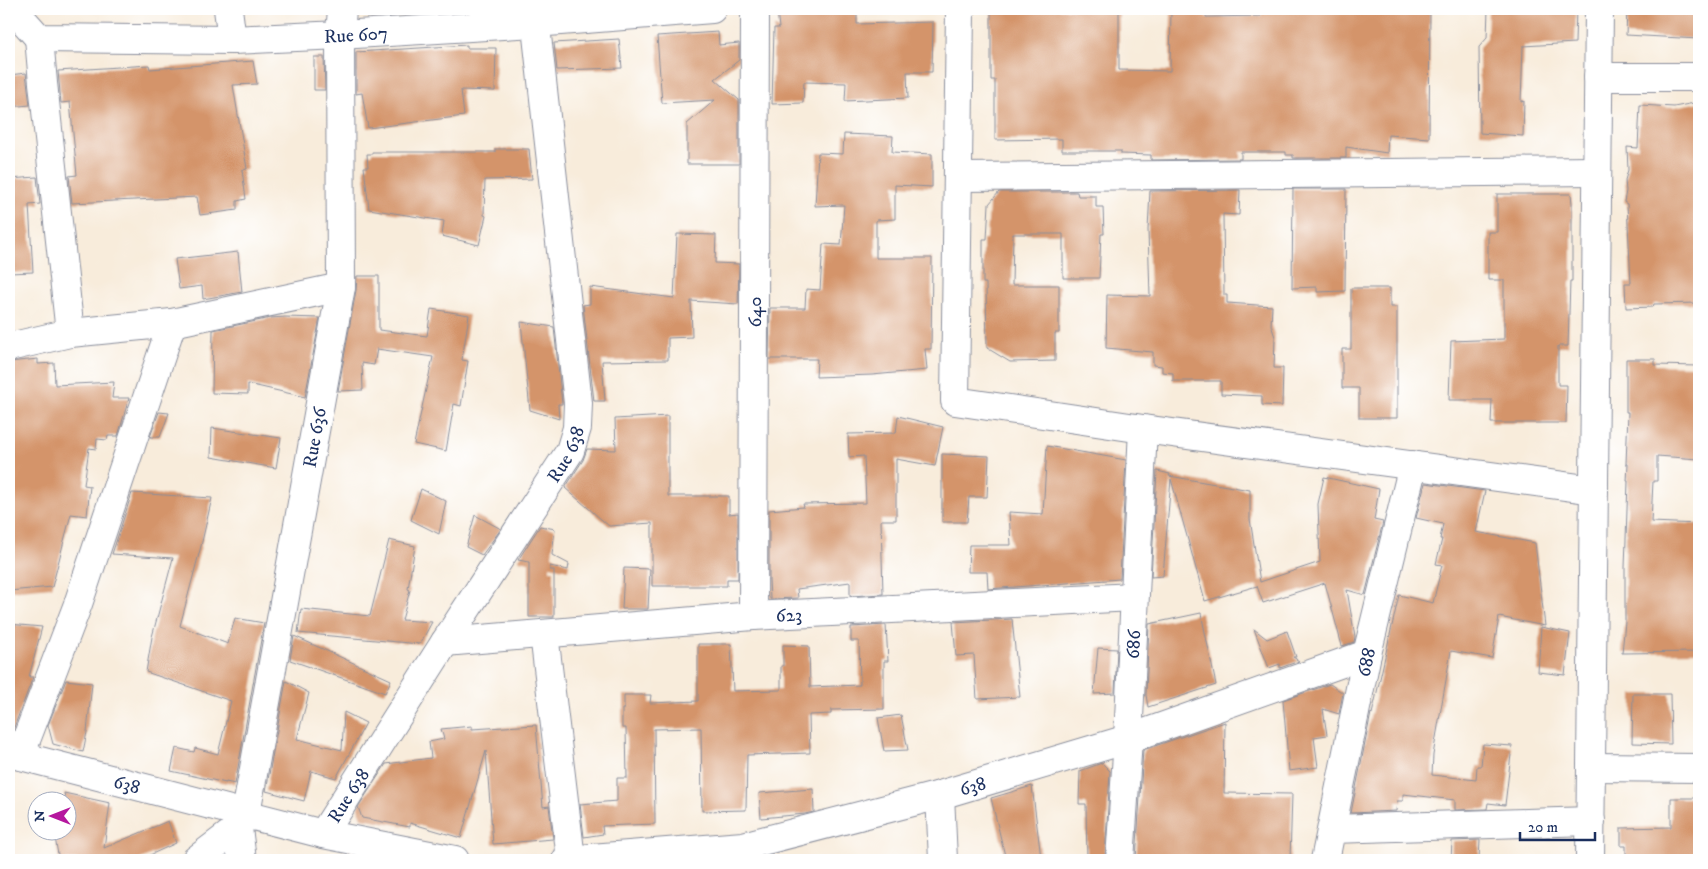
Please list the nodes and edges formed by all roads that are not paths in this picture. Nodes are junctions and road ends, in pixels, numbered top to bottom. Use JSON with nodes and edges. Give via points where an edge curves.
{"nodes":[{"id":1,"x":13,"y":9,"type":"edge"},
{"id":2,"x":228,"y":9,"type":"edge"},
{"id":3,"x":342,"y":9,"type":"edge"},
{"id":4,"x":707,"y":9,"type":"edge"},
{"id":5,"x":755,"y":9,"type":"edge"},
{"id":6,"x":960,"y":9,"type":"edge"},
{"id":7,"x":1599,"y":9,"type":"edge"},
{"id":8,"x":534,"y":16,"type":"edge"},
{"id":9,"x":340,"y":35,"type":"junction"},
{"id":10,"x":40,"y":38,"type":"junction"},
{"id":11,"x":232,"y":40,"type":"junction"},
{"id":12,"x":1598,"y":77,"type":"junction"},
{"id":13,"x":1699,"y":78,"type":"edge"},
{"id":14,"x":1597,"y":171,"type":"junction"},
{"id":15,"x":958,"y":178,"type":"junction"},
{"id":16,"x":341,"y":287,"type":"junction"},
{"id":17,"x":172,"y":323,"type":"junction"},
{"id":18,"x":70,"y":333,"type":"junction"},
{"id":19,"x":9,"y":347,"type":"edge"},
{"id":20,"x":1143,"y":429,"type":"junction"},
{"id":21,"x":1413,"y":465,"type":"junction"},
{"id":22,"x":1594,"y":490,"type":"junction"},
{"id":23,"x":1134,"y":597,"type":"junction"},
{"id":24,"x":753,"y":616,"type":"junction"},
{"id":25,"x":544,"y":634,"type":"junction"},
{"id":26,"x":445,"y":642,"type":"junction"},
{"id":27,"x":1367,"y":654,"type":"junction"},
{"id":28,"x":1128,"y":739,"type":"junction"},
{"id":29,"x":14,"y":755,"type":"edge"},
{"id":30,"x":1591,"y":767,"type":"junction"},
{"id":31,"x":1699,"y":768,"type":"edge"},
{"id":32,"x":940,"y":795,"type":"junction"},
{"id":33,"x":242,"y":821,"type":"junction"},
{"id":34,"x":1591,"y":821,"type":"junction"},
{"id":35,"x":1332,"y":829,"type":"junction"},
{"id":36,"x":338,"y":844,"type":"edge"},
{"id":37,"x":743,"y":853,"type":"edge"},
{"id":38,"x":196,"y":860,"type":"edge"},
{"id":39,"x":242,"y":860,"type":"edge"},
{"id":40,"x":455,"y":860,"type":"edge"},
{"id":41,"x":568,"y":860,"type":"edge"},
{"id":42,"x":943,"y":860,"type":"edge"},
{"id":43,"x":1120,"y":860,"type":"edge"},
{"id":44,"x":1325,"y":860,"type":"edge"},
{"id":45,"x":1590,"y":860,"type":"edge"}],
"edges":[{"from":1,"to":10,"type":"street"},
{"from":2,"to":11,"type":"street"},
{"from":3,"to":9,"type":"street","name":"Rue 636"},
{"from":4,"to":8,"type":"street","name":"Rue 607"},
{"from":5,"to":24,"type":"street","name":"640"},
{"from":6,"to":15,"type":"street"},
{"from":7,"to":12,"type":"street"},
{"from":8,"to":9,"type":"street","name":"Rue 607"},
{"from":8,"to":26,"type":"street","name":"Rue 638","via":[[578,403],[577,428],[570,452]]},
{"from":9,"to":11,"type":"street","name":"Rue 607"},
{"from":9,"to":16,"type":"street","name":"Rue 636"},
{"from":10,"to":11,"type":"street","name":"Rue 607"},
{"from":10,"to":18,"type":"street"},
{"from":12,"to":13,"type":"street"},
{"from":12,"to":14,"type":"street"},
{"from":14,"to":15,"type":"street"},
{"from":14,"to":22,"type":"street"},
{"from":15,"to":20,"type":"street","via":[[955,401]]},
{"from":16,"to":17,"type":"street"},
{"from":16,"to":33,"type":"street","name":"Rue 636"},
{"from":17,"to":18,"type":"street"},
{"from":17,"to":29,"type":"street","via":[[78,604]]},
{"from":18,"to":19,"type":"street"},
{"from":20,"to":21,"type":"street"},
{"from":20,"to":23,"type":"street","name":"686"},
{"from":21,"to":22,"type":"street"},
{"from":21,"to":27,"type":"street","name":"688"},
{"from":22,"to":30,"type":"street"},
{"from":23,"to":24,"type":"street","name":"623"},
{"from":23,"to":28,"type":"street","name":"686"},
{"from":24,"to":25,"type":"street","name":"623"},
{"from":25,"to":26,"type":"street","name":"623"},
{"from":25,"to":41,"type":"street"},
{"from":26,"to":36,"type":"street","name":"Rue 638"},
{"from":27,"to":28,"type":"street","name":"638"},
{"from":27,"to":35,"type":"street","name":"688"},
{"from":28,"to":32,"type":"street","name":"638"},
{"from":28,"to":43,"type":"street","name":"686"},
{"from":29,"to":33,"type":"street","name":"638"},
{"from":30,"to":31,"type":"street"},
{"from":30,"to":34,"type":"street"},
{"from":32,"to":37,"type":"street","name":"638"},
{"from":32,"to":42,"type":"street"},
{"from":33,"to":36,"type":"street","name":"638"},
{"from":33,"to":38,"type":"street"},
{"from":33,"to":39,"type":"street","name":"Rue 636"},
{"from":34,"to":35,"type":"street"},
{"from":34,"to":45,"type":"street"},
{"from":35,"to":44,"type":"street","name":"688"},
{"from":36,"to":40,"type":"street","name":"638"},
{"from":37,"to":41,"type":"street","name":"638"}]}
